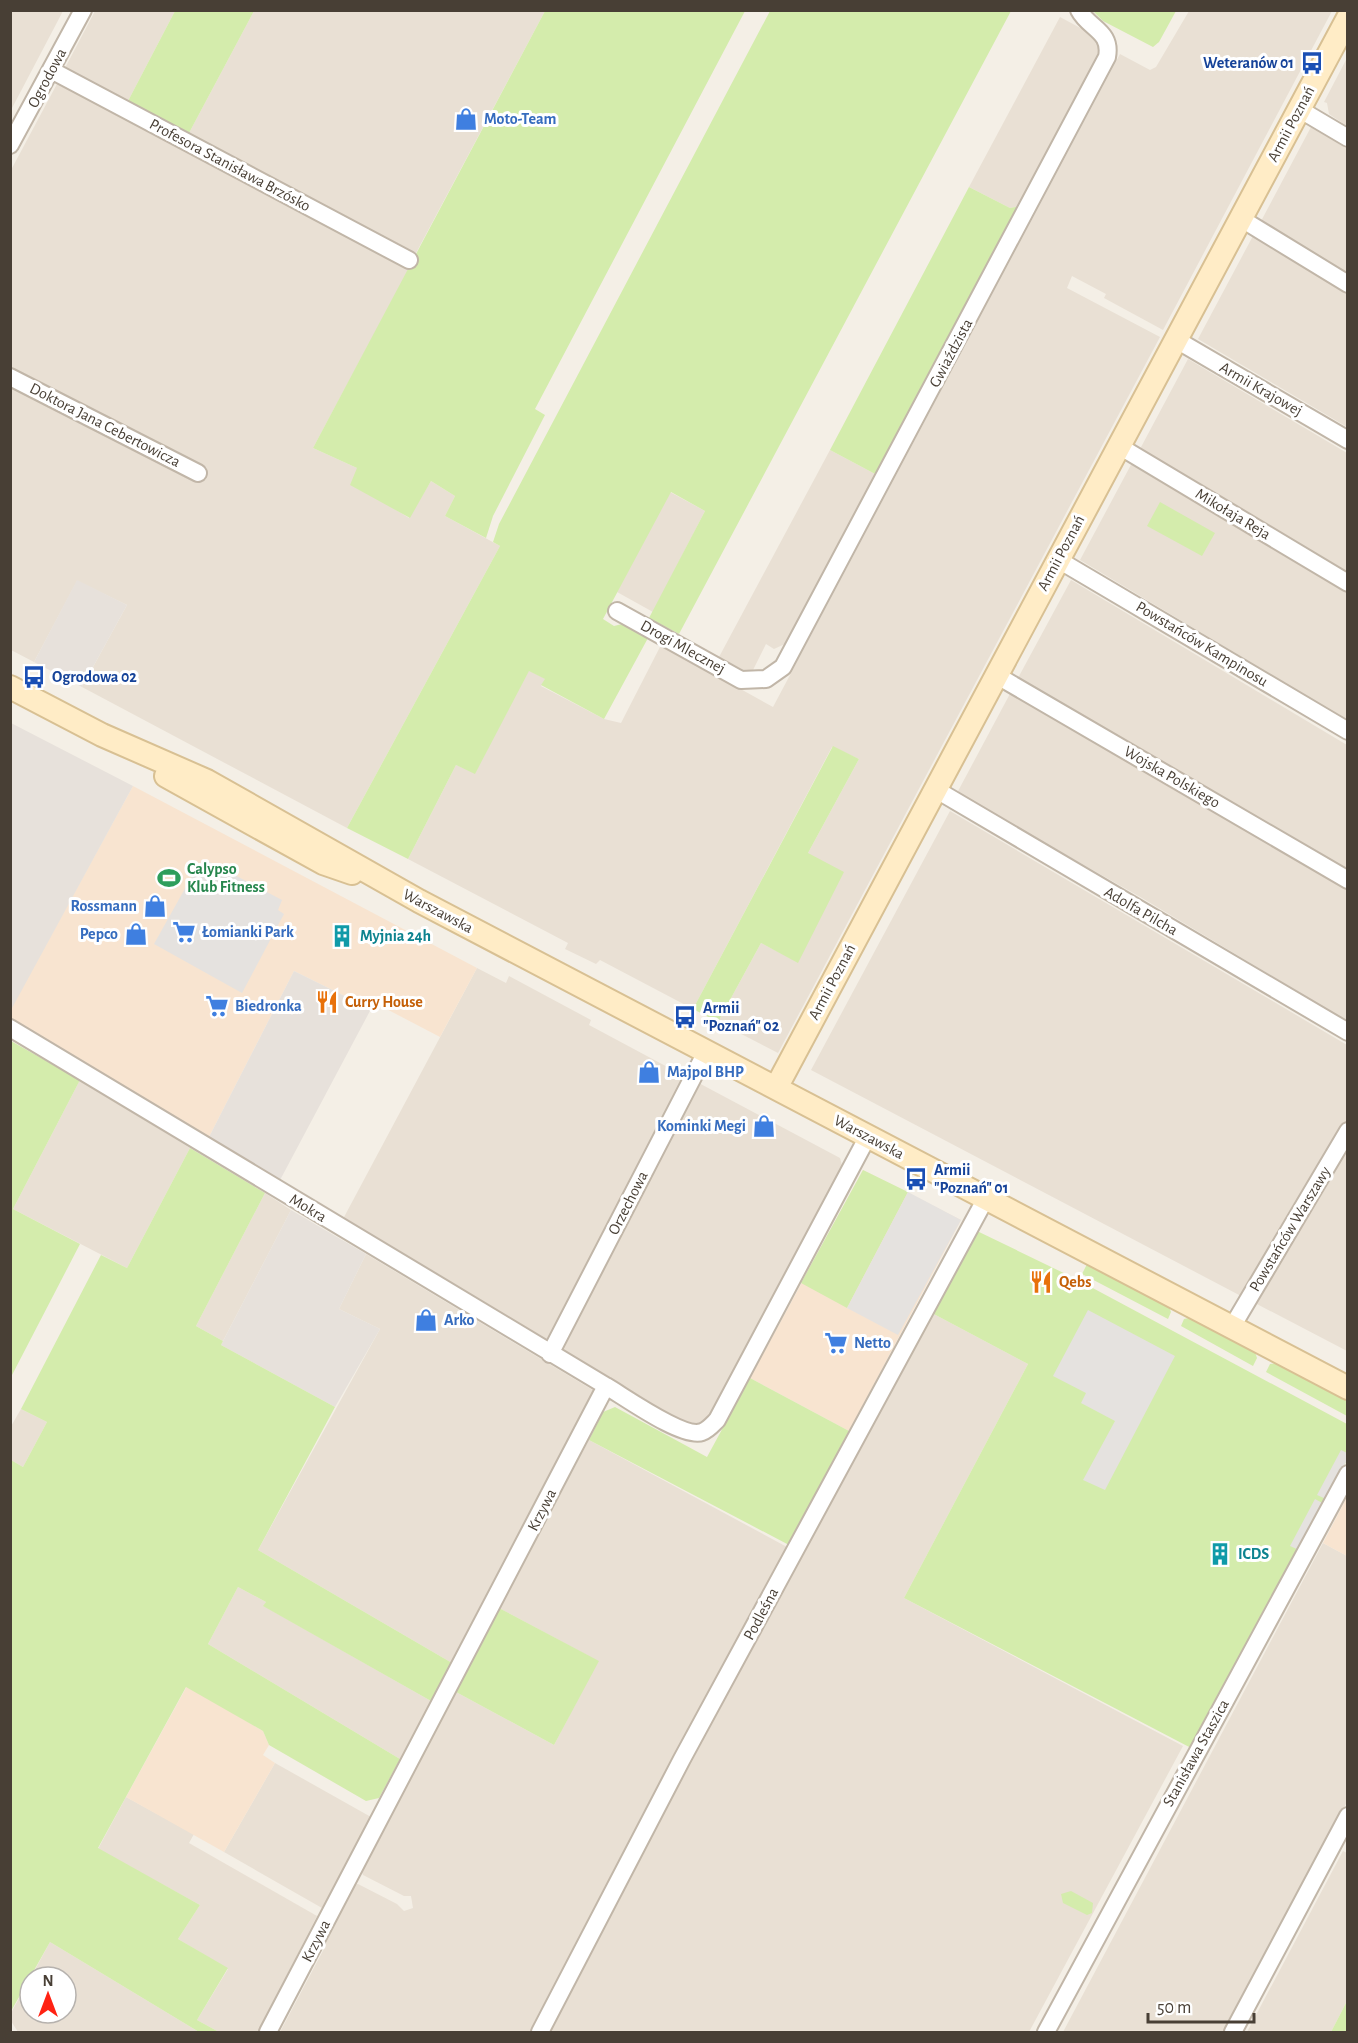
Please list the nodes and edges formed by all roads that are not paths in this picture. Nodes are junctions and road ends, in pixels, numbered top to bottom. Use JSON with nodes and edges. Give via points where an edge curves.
{"nodes":[{"id":1,"x":83,"y":10,"type":"edge"},
{"id":2,"x":1079,"y":10,"type":"edge"},
{"id":3,"x":1347,"y":18,"type":"edge"},
{"id":4,"x":51,"y":70,"type":"junction"},
{"id":5,"x":1299,"y":109,"type":"junction"},
{"id":6,"x":1347,"y":138,"type":"edge"},
{"id":7,"x":10,"y":145,"type":"edge"},
{"id":8,"x":1240,"y":218,"type":"junction"},
{"id":9,"x":409,"y":260,"type":"dead end"},
{"id":10,"x":1347,"y":284,"type":"edge"},
{"id":11,"x":1175,"y":339,"type":"junction"},
{"id":12,"x":10,"y":377,"type":"edge"},
{"id":13,"x":1347,"y":440,"type":"edge"},
{"id":14,"x":1119,"y":446,"type":"junction"},
{"id":15,"x":198,"y":473,"type":"dead end"},
{"id":16,"x":1057,"y":559,"type":"junction"},
{"id":17,"x":1347,"y":583,"type":"edge"},
{"id":18,"x":617,"y":611,"type":"dead end"},
{"id":19,"x":996,"y":675,"type":"junction"},
{"id":20,"x":749,"y":681,"type":"joint"},
{"id":21,"x":10,"y":687,"type":"edge"},
{"id":22,"x":1347,"y":731,"type":"edge"},
{"id":23,"x":935,"y":789,"type":"junction"},
{"id":24,"x":1347,"y":880,"type":"edge"},
{"id":25,"x":10,"y":1028,"type":"edge"},
{"id":26,"x":1347,"y":1032,"type":"edge"},
{"id":27,"x":706,"y":1052,"type":"junction"},
{"id":28,"x":776,"y":1088,"type":"junction"},
{"id":29,"x":1347,"y":1131,"type":"edge"},
{"id":30,"x":868,"y":1136,"type":"junction"},
{"id":31,"x":986,"y":1198,"type":"junction"},
{"id":32,"x":1232,"y":1327,"type":"junction"},
{"id":33,"x":550,"y":1354,"type":"junction"},
{"id":34,"x":606,"y":1386,"type":"junction"},
{"id":35,"x":1347,"y":1388,"type":"edge"},
{"id":36,"x":1347,"y":1474,"type":"edge"},
{"id":37,"x":1347,"y":1816,"type":"edge"},
{"id":38,"x":268,"y":2032,"type":"edge"},
{"id":39,"x":540,"y":2032,"type":"edge"},
{"id":40,"x":1046,"y":2032,"type":"edge"},
{"id":41,"x":1233,"y":2032,"type":"edge"}],
"edges":[{"from":1,"to":4,"type":"street","name":"Ogrodowa"},
{"from":2,"to":20,"type":"street","name":"Gwiaździsta","via":[[1105,36],[1109,45],[1107,57],[802,634],[783,667],[765,678]]},
{"from":3,"to":5,"type":"street","name":"Armii Poznań"},
{"from":4,"to":7,"type":"street","name":"Ogrodowa"},
{"from":4,"to":9,"type":"street","name":"Profesora Stanisława Brzósko"},
{"from":5,"to":6,"type":"street"},
{"from":5,"to":8,"type":"street","name":"Armii Poznań"},
{"from":8,"to":10,"type":"street"},
{"from":8,"to":11,"type":"street","name":"Armii Poznań"},
{"from":11,"to":13,"type":"street","name":"Armii Krajowej"},
{"from":11,"to":14,"type":"street","name":"Armii Poznań"},
{"from":12,"to":15,"type":"street","name":"Doktora Jana Cebertowicza"},
{"from":14,"to":16,"type":"street","name":"Armii Poznań"},
{"from":14,"to":17,"type":"street","name":"Mikołaja Reja"},
{"from":16,"to":19,"type":"street","name":"Armii Poznań"},
{"from":16,"to":22,"type":"street","name":"Powstańców Kampinosu"},
{"from":18,"to":20,"type":"street","name":"Drogi Mlecznej","via":[[736,678]]},
{"from":19,"to":23,"type":"street","name":"Armii Poznań"},
{"from":19,"to":24,"type":"street","name":"Wojska Polskiego"},
{"from":21,"to":27,"type":"street","name":"Warszawska","via":[[191,782],[322,863],[390,885]]},
{"from":23,"to":26,"type":"street","name":"Adolfa Pilcha"},
{"from":23,"to":28,"type":"street","name":"Armii Poznań"},
{"from":25,"to":33,"type":"street","name":"Mokra"},
{"from":27,"to":28,"type":"street","name":"Warszawska"},
{"from":27,"to":33,"type":"street","name":"Orzechowa"},
{"from":28,"to":30,"type":"street","name":"Warszawska"},
{"from":29,"to":32,"type":"street","name":"Powstańców Warszawy"},
{"from":30,"to":31,"type":"street","name":"Warszawska"},
{"from":30,"to":34,"type":"street","via":[[710,1427],[701,1433],[680,1430]]},
{"from":31,"to":32,"type":"street","name":"Warszawska"},
{"from":31,"to":39,"type":"street","name":"Podleśna","via":[[682,1759]]},
{"from":32,"to":35,"type":"street","name":"Warszawska"},
{"from":33,"to":34,"type":"street","name":"Mokra"},
{"from":34,"to":38,"type":"street","name":"Krzywa"},
{"from":36,"to":40,"type":"street","name":"Stanisława Staszica"},
{"from":37,"to":41,"type":"street"}]}
